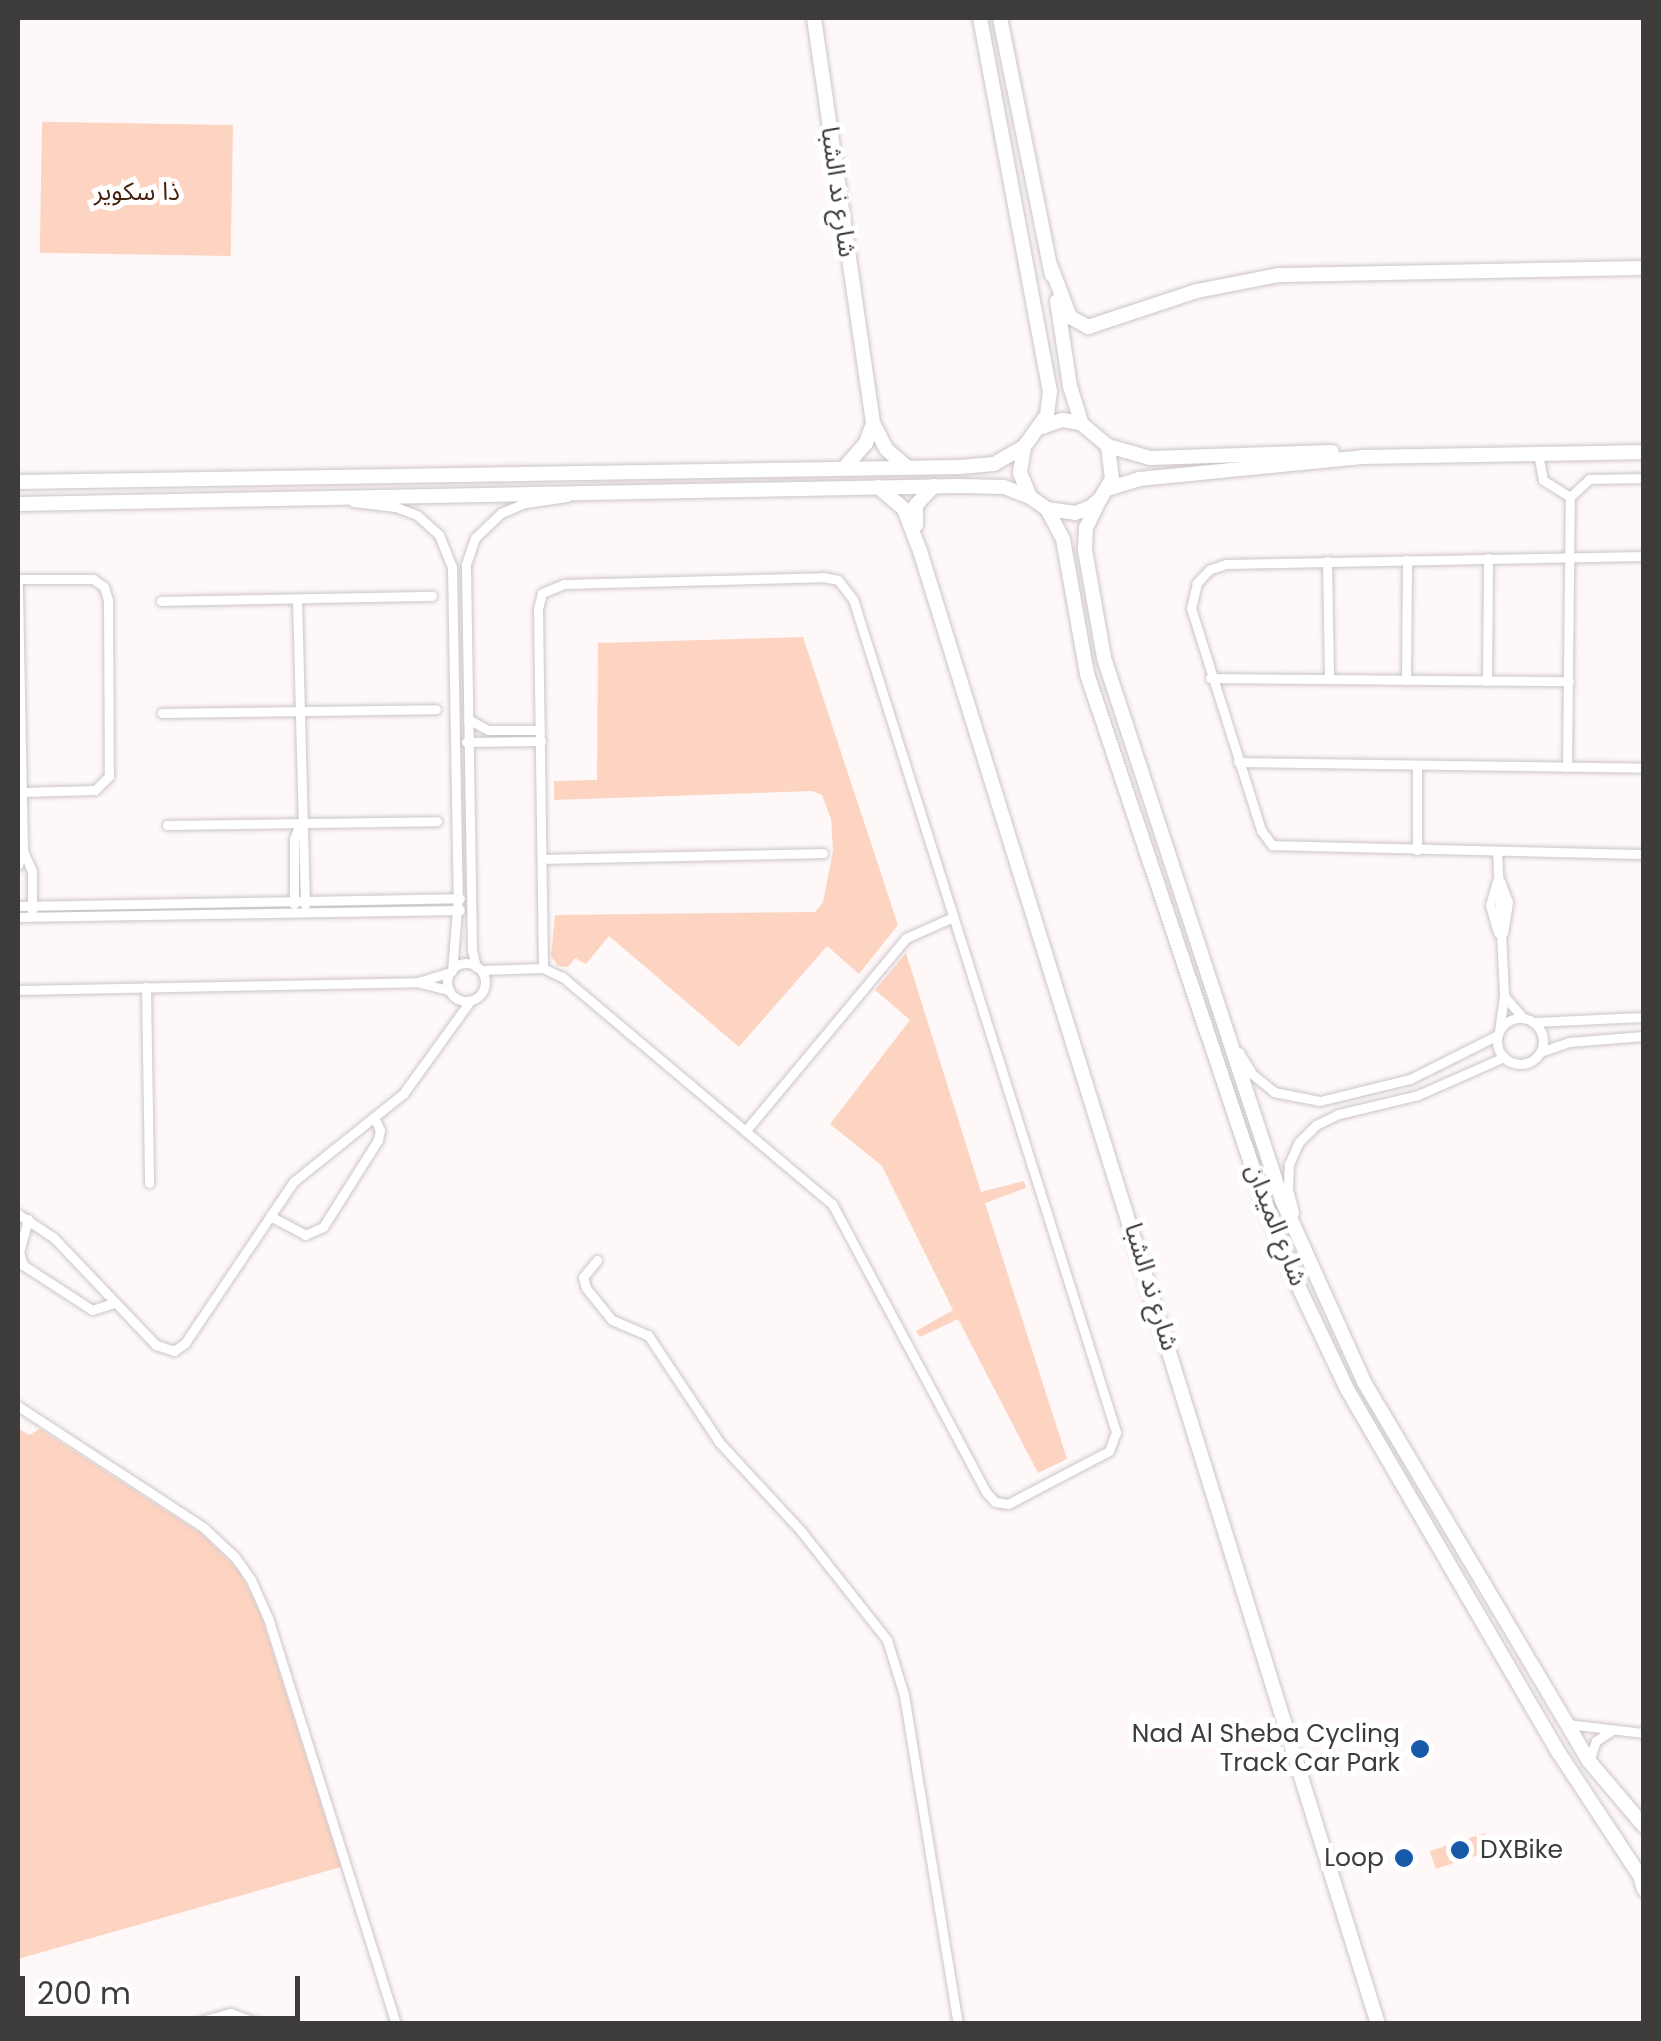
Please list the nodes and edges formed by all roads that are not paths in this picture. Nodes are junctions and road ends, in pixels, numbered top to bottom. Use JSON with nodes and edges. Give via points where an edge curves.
{"nodes":[{"id":1,"x":814,"y":18,"type":"edge"},
{"id":2,"x":980,"y":18,"type":"edge"},
{"id":3,"x":1000,"y":18,"type":"edge"},
{"id":4,"x":1051,"y":267,"type":"junction"},
{"id":5,"x":1644,"y":268,"type":"edge"},
{"id":6,"x":1082,"y":422,"type":"junction"},
{"id":7,"x":873,"y":423,"type":"junction"},
{"id":8,"x":1042,"y":426,"type":"junction"},
{"id":9,"x":1108,"y":446,"type":"junction"},
{"id":10,"x":1024,"y":447,"type":"junction"},
{"id":11,"x":1644,"y":452,"type":"edge"},
{"id":12,"x":1538,"y":454,"type":"junction"},
{"id":13,"x":1362,"y":457,"type":"junction"},
{"id":14,"x":908,"y":467,"type":"junction"},
{"id":15,"x":845,"y":468,"type":"junction"},
{"id":16,"x":1644,"y":478,"type":"edge"},
{"id":17,"x":18,"y":482,"type":"edge"},
{"id":18,"x":934,"y":486,"type":"junction"},
{"id":19,"x":878,"y":487,"type":"junction"},
{"id":20,"x":574,"y":494,"type":"junction"},
{"id":21,"x":1104,"y":494,"type":"junction"},
{"id":22,"x":1030,"y":496,"type":"junction"},
{"id":23,"x":1570,"y":497,"type":"junction"},
{"id":24,"x":340,"y":498,"type":"junction"},
{"id":25,"x":18,"y":504,"type":"edge"},
{"id":26,"x":1047,"y":509,"type":"junction"},
{"id":27,"x":920,"y":551,"type":"junction"},
{"id":28,"x":1644,"y":556,"type":"edge"},
{"id":29,"x":1570,"y":557,"type":"junction"},
{"id":30,"x":1488,"y":558,"type":"junction"},
{"id":31,"x":1407,"y":560,"type":"junction"},
{"id":32,"x":1328,"y":561,"type":"junction"},
{"id":33,"x":18,"y":579,"type":"edge"},
{"id":34,"x":432,"y":596,"type":"dead end"},
{"id":35,"x":297,"y":599,"type":"junction"},
{"id":36,"x":160,"y":602,"type":"dead end"},
{"id":37,"x":1210,"y":678,"type":"junction"},
{"id":38,"x":1329,"y":679,"type":"junction"},
{"id":39,"x":1406,"y":680,"type":"junction"},
{"id":40,"x":1486,"y":680,"type":"junction"},
{"id":41,"x":1568,"y":681,"type":"junction"},
{"id":42,"x":456,"y":683,"type":"junction"},
{"id":43,"x":436,"y":709,"type":"dead end"},
{"id":44,"x":299,"y":711,"type":"junction"},
{"id":45,"x":162,"y":713,"type":"dead end"},
{"id":46,"x":468,"y":720,"type":"junction"},
{"id":47,"x":541,"y":736,"type":"junction"},
{"id":48,"x":468,"y":742,"type":"junction"},
{"id":49,"x":1238,"y":762,"type":"junction"},
{"id":50,"x":1417,"y":765,"type":"junction"},
{"id":51,"x":1567,"y":767,"type":"junction"},
{"id":52,"x":1644,"y":768,"type":"edge"},
{"id":53,"x":21,"y":792,"type":"junction"},
{"id":54,"x":437,"y":821,"type":"dead end"},
{"id":55,"x":300,"y":823,"type":"junction"},
{"id":56,"x":167,"y":826,"type":"dead end"},
{"id":57,"x":1417,"y":850,"type":"junction"},
{"id":58,"x":20,"y":851,"type":"edge"},
{"id":59,"x":1497,"y":852,"type":"junction"},
{"id":60,"x":823,"y":854,"type":"dead end"},
{"id":61,"x":1644,"y":854,"type":"edge"},
{"id":62,"x":543,"y":859,"type":"junction"},
{"id":63,"x":18,"y":865,"type":"edge"},
{"id":64,"x":18,"y":896,"type":"edge"},
{"id":65,"x":458,"y":898,"type":"junction"},
{"id":66,"x":471,"y":898,"type":"junction"},
{"id":67,"x":18,"y":906,"type":"edge"},
{"id":68,"x":300,"y":907,"type":"junction"},
{"id":69,"x":458,"y":910,"type":"junction"},
{"id":70,"x":471,"y":910,"type":"junction"},
{"id":71,"x":32,"y":911,"type":"junction"},
{"id":72,"x":18,"y":917,"type":"edge"},
{"id":73,"x":953,"y":917,"type":"junction"},
{"id":74,"x":478,"y":968,"type":"junction"},
{"id":75,"x":543,"y":968,"type":"junction"},
{"id":76,"x":451,"y":972,"type":"junction"},
{"id":77,"x":510,"y":972,"type":"junction"},
{"id":78,"x":418,"y":982,"type":"junction"},
{"id":79,"x":146,"y":987,"type":"junction"},
{"id":80,"x":18,"y":990,"type":"edge"},
{"id":81,"x":450,"y":991,"type":"junction"},
{"id":82,"x":483,"y":991,"type":"junction"},
{"id":83,"x":1504,"y":996,"type":"junction"},
{"id":84,"x":470,"y":1001,"type":"junction"},
{"id":85,"x":1644,"y":1017,"type":"edge"},
{"id":86,"x":1528,"y":1020,"type":"junction"},
{"id":87,"x":1221,"y":1022,"type":"junction"},
{"id":88,"x":449,"y":1027,"type":"junction"},
{"id":89,"x":1498,"y":1033,"type":"junction"},
{"id":90,"x":1644,"y":1036,"type":"edge"},
{"id":91,"x":1540,"y":1052,"type":"junction"},
{"id":92,"x":1504,"y":1057,"type":"junction"},
{"id":93,"x":374,"y":1117,"type":"junction"},
{"id":94,"x":747,"y":1129,"type":"junction"},
{"id":95,"x":148,"y":1183,"type":"dead end"},
{"id":96,"x":18,"y":1214,"type":"edge"},
{"id":97,"x":270,"y":1216,"type":"junction"},
{"id":98,"x":28,"y":1219,"type":"junction"},
{"id":99,"x":1302,"y":1250,"type":"junction"},
{"id":100,"x":597,"y":1260,"type":"dead end"},
{"id":101,"x":114,"y":1303,"type":"junction"},
{"id":102,"x":18,"y":1406,"type":"edge"},
{"id":103,"x":1567,"y":1724,"type":"junction"},
{"id":104,"x":1613,"y":1730,"type":"junction"},
{"id":105,"x":1644,"y":1733,"type":"edge"},
{"id":106,"x":1589,"y":1761,"type":"junction"},
{"id":107,"x":1644,"y":1826,"type":"edge"},
{"id":108,"x":1642,"y":1883,"type":"edge"},
{"id":109,"x":191,"y":2024,"type":"edge"},
{"id":110,"x":201,"y":2024,"type":"edge"},
{"id":111,"x":247,"y":2024,"type":"edge"},
{"id":112,"x":261,"y":2024,"type":"edge"},
{"id":113,"x":396,"y":2024,"type":"edge"},
{"id":114,"x":958,"y":2024,"type":"edge"},
{"id":115,"x":1378,"y":2024,"type":"edge"}],
"edges":[{"from":1,"to":7,"type":"street","name":"شارع ند الشبا"},
{"from":2,"to":8,"type":"street","via":[[1049,379]]},
{"from":3,"to":4,"type":"street"},
{"from":4,"to":5,"type":"street","via":[[1070,317],[1088,327],[1197,291],[1279,276]]},
{"from":4,"to":6,"type":"street"},
{"from":6,"to":8,"type":"street"},
{"from":6,"to":9,"type":"street"},
{"from":7,"to":14,"type":"street","via":[[886,449]]},
{"from":7,"to":15,"type":"street"},
{"from":8,"to":10,"type":"street"},
{"from":9,"to":13,"type":"street","via":[[1150,458],[1322,452]]},
{"from":9,"to":21,"type":"street","via":[[1113,468]]},
{"from":10,"to":14,"type":"street","via":[[986,466]]},
{"from":10,"to":22,"type":"street","via":[[1020,472]]},
{"from":11,"to":12,"type":"street"},
{"from":12,"to":13,"type":"street"},
{"from":12,"to":23,"type":"street","via":[[1544,480]]},
{"from":13,"to":21,"type":"street","via":[[1139,479]]},
{"from":14,"to":15,"type":"street"},
{"from":15,"to":17,"type":"street"},
{"from":16,"to":23,"type":"street","via":[[1589,479]]},
{"from":18,"to":19,"type":"street"},
{"from":18,"to":22,"type":"street","via":[[1004,486]]},
{"from":18,"to":27,"type":"street","name":"شارع ند الشبا","via":[[914,513]]},
{"from":19,"to":20,"type":"street"},
{"from":19,"to":27,"type":"street","name":"شارع ند الشبا","via":[[904,509]]},
{"from":20,"to":24,"type":"street"},
{"from":20,"to":46,"type":"street","via":[[508,509],[471,546],[465,594]]},
{"from":21,"to":26,"type":"street","via":[[1075,512]]},
{"from":21,"to":87,"type":"street","name":"شارع الميدان","via":[[1085,539],[1098,634]]},
{"from":22,"to":26,"type":"street"},
{"from":23,"to":29,"type":"street"},
{"from":24,"to":25,"type":"street"},
{"from":24,"to":42,"type":"street","via":[[410,512],[444,544],[453,577]]},
{"from":26,"to":108,"type":"street","name":"شارع الميدان","via":[[1062,539],[1087,674],[1294,1277],[1347,1389]]},
{"from":27,"to":115,"type":"street","name":"شارع ند الشبا"},
{"from":28,"to":29,"type":"street"},
{"from":29,"to":30,"type":"street"},
{"from":29,"to":41,"type":"street"},
{"from":30,"to":31,"type":"street"},
{"from":30,"to":40,"type":"street"},
{"from":31,"to":32,"type":"street"},
{"from":31,"to":39,"type":"street"},
{"from":32,"to":37,"type":"street","via":[[1226,564],[1203,576],[1190,608]]},
{"from":32,"to":38,"type":"street"},
{"from":33,"to":53,"type":"street"},
{"from":33,"to":53,"type":"street","via":[[93,579],[108,600],[109,776],[94,790]]},
{"from":34,"to":35,"type":"street"},
{"from":35,"to":36,"type":"street"},
{"from":35,"to":44,"type":"street"},
{"from":37,"to":38,"type":"street"},
{"from":37,"to":49,"type":"street"},
{"from":38,"to":39,"type":"street"},
{"from":39,"to":40,"type":"street"},
{"from":40,"to":41,"type":"street"},
{"from":41,"to":51,"type":"street"},
{"from":42,"to":48,"type":"street","via":[[462,739]]},
{"from":42,"to":65,"type":"street"},
{"from":43,"to":44,"type":"street"},
{"from":44,"to":45,"type":"street"},
{"from":44,"to":55,"type":"street"},
{"from":46,"to":47,"type":"street","via":[[488,730]]},
{"from":46,"to":48,"type":"street"},
{"from":47,"to":48,"type":"street"},
{"from":47,"to":62,"type":"street"},
{"from":47,"to":73,"type":"street","via":[[538,609],[548,588],[838,580],[852,599]]},
{"from":48,"to":66,"type":"street"},
{"from":49,"to":50,"type":"street"},
{"from":49,"to":57,"type":"street","via":[[1272,845]]},
{"from":50,"to":51,"type":"street"},
{"from":50,"to":57,"type":"street"},
{"from":51,"to":52,"type":"street"},
{"from":53,"to":58,"type":"street"},
{"from":54,"to":55,"type":"street"},
{"from":55,"to":56,"type":"street"},
{"from":55,"to":68,"type":"street"},
{"from":57,"to":59,"type":"street"},
{"from":58,"to":63,"type":"street"},
{"from":58,"to":71,"type":"street","via":[[31,866]]},
{"from":59,"to":61,"type":"street"},
{"from":59,"to":83,"type":"street"},
{"from":60,"to":62,"type":"street"},
{"from":62,"to":75,"type":"street"},
{"from":64,"to":67,"type":"street"},
{"from":65,"to":66,"type":"street"},
{"from":65,"to":68,"type":"street"},
{"from":65,"to":69,"type":"street"},
{"from":66,"to":70,"type":"street"},
{"from":67,"to":71,"type":"street"},
{"from":67,"to":72,"type":"street"},
{"from":68,"to":69,"type":"street"},
{"from":68,"to":71,"type":"street"},
{"from":69,"to":70,"type":"street"},
{"from":69,"to":76,"type":"street"},
{"from":70,"to":74,"type":"street"},
{"from":71,"to":72,"type":"street"},
{"from":73,"to":94,"type":"street","via":[[906,938]]},
{"from":73,"to":94,"type":"street","via":[[1114,1424],[1109,1451],[1014,1502],[990,1498],[838,1212]]},
{"from":74,"to":76,"type":"street","via":[[463,964]]},
{"from":74,"to":77,"type":"street"},
{"from":74,"to":82,"type":"street"},
{"from":75,"to":77,"type":"street"},
{"from":75,"to":94,"type":"street"},
{"from":76,"to":78,"type":"street"},
{"from":76,"to":81,"type":"street"},
{"from":77,"to":82,"type":"street"},
{"from":78,"to":79,"type":"street"},
{"from":78,"to":81,"type":"street"},
{"from":79,"to":80,"type":"street"},
{"from":79,"to":95,"type":"street"},
{"from":81,"to":84,"type":"street"},
{"from":81,"to":88,"type":"street"},
{"from":82,"to":84,"type":"street"},
{"from":83,"to":86,"type":"street"},
{"from":83,"to":89,"type":"street"},
{"from":84,"to":88,"type":"street"},
{"from":85,"to":86,"type":"street"},
{"from":86,"to":89,"type":"street","via":[[1512,1020]]},
{"from":86,"to":91,"type":"street","via":[[1542,1036]]},
{"from":87,"to":89,"type":"street","via":[[1259,1081],[1310,1102],[1401,1082]]},
{"from":87,"to":99,"type":"street","name":"شارع الميدان"},
{"from":88,"to":93,"type":"street","via":[[407,1089]]},
{"from":89,"to":92,"type":"street"},
{"from":90,"to":91,"type":"street","via":[[1569,1042]]},
{"from":91,"to":92,"type":"street","via":[[1523,1064]]},
{"from":92,"to":99,"type":"street","via":[[1418,1095],[1331,1117],[1310,1130],[1288,1172]]},
{"from":93,"to":97,"type":"street","via":[[306,1168]]},
{"from":93,"to":97,"type":"street","via":[[378,1140],[324,1228],[305,1235]]},
{"from":96,"to":98,"type":"street"},
{"from":97,"to":101,"type":"street","via":[[180,1348],[161,1350]]},
{"from":98,"to":101,"type":"street"},
{"from":98,"to":101,"type":"street","via":[[19,1252],[23,1265],[92,1310]]},
{"from":99,"to":103,"type":"street","name":"شارع الميدان","via":[[1364,1382]]},
{"from":100,"to":114,"type":"street","via":[[583,1277],[586,1288],[612,1320],[648,1335],[719,1442],[802,1531],[887,1640],[904,1695]]},
{"from":102,"to":113,"type":"street","via":[[203,1528],[252,1580]]},
{"from":103,"to":104,"type":"street"},
{"from":103,"to":106,"type":"street","name":"شارع الميدان"},
{"from":104,"to":105,"type":"street"},
{"from":104,"to":106,"type":"street","via":[[1596,1741]]},
{"from":106,"to":107,"type":"street","name":"شارع الميدان"},
{"from":109,"to":112,"type":"street","via":[[230,2012]]},
{"from":110,"to":111,"type":"street"}]}
